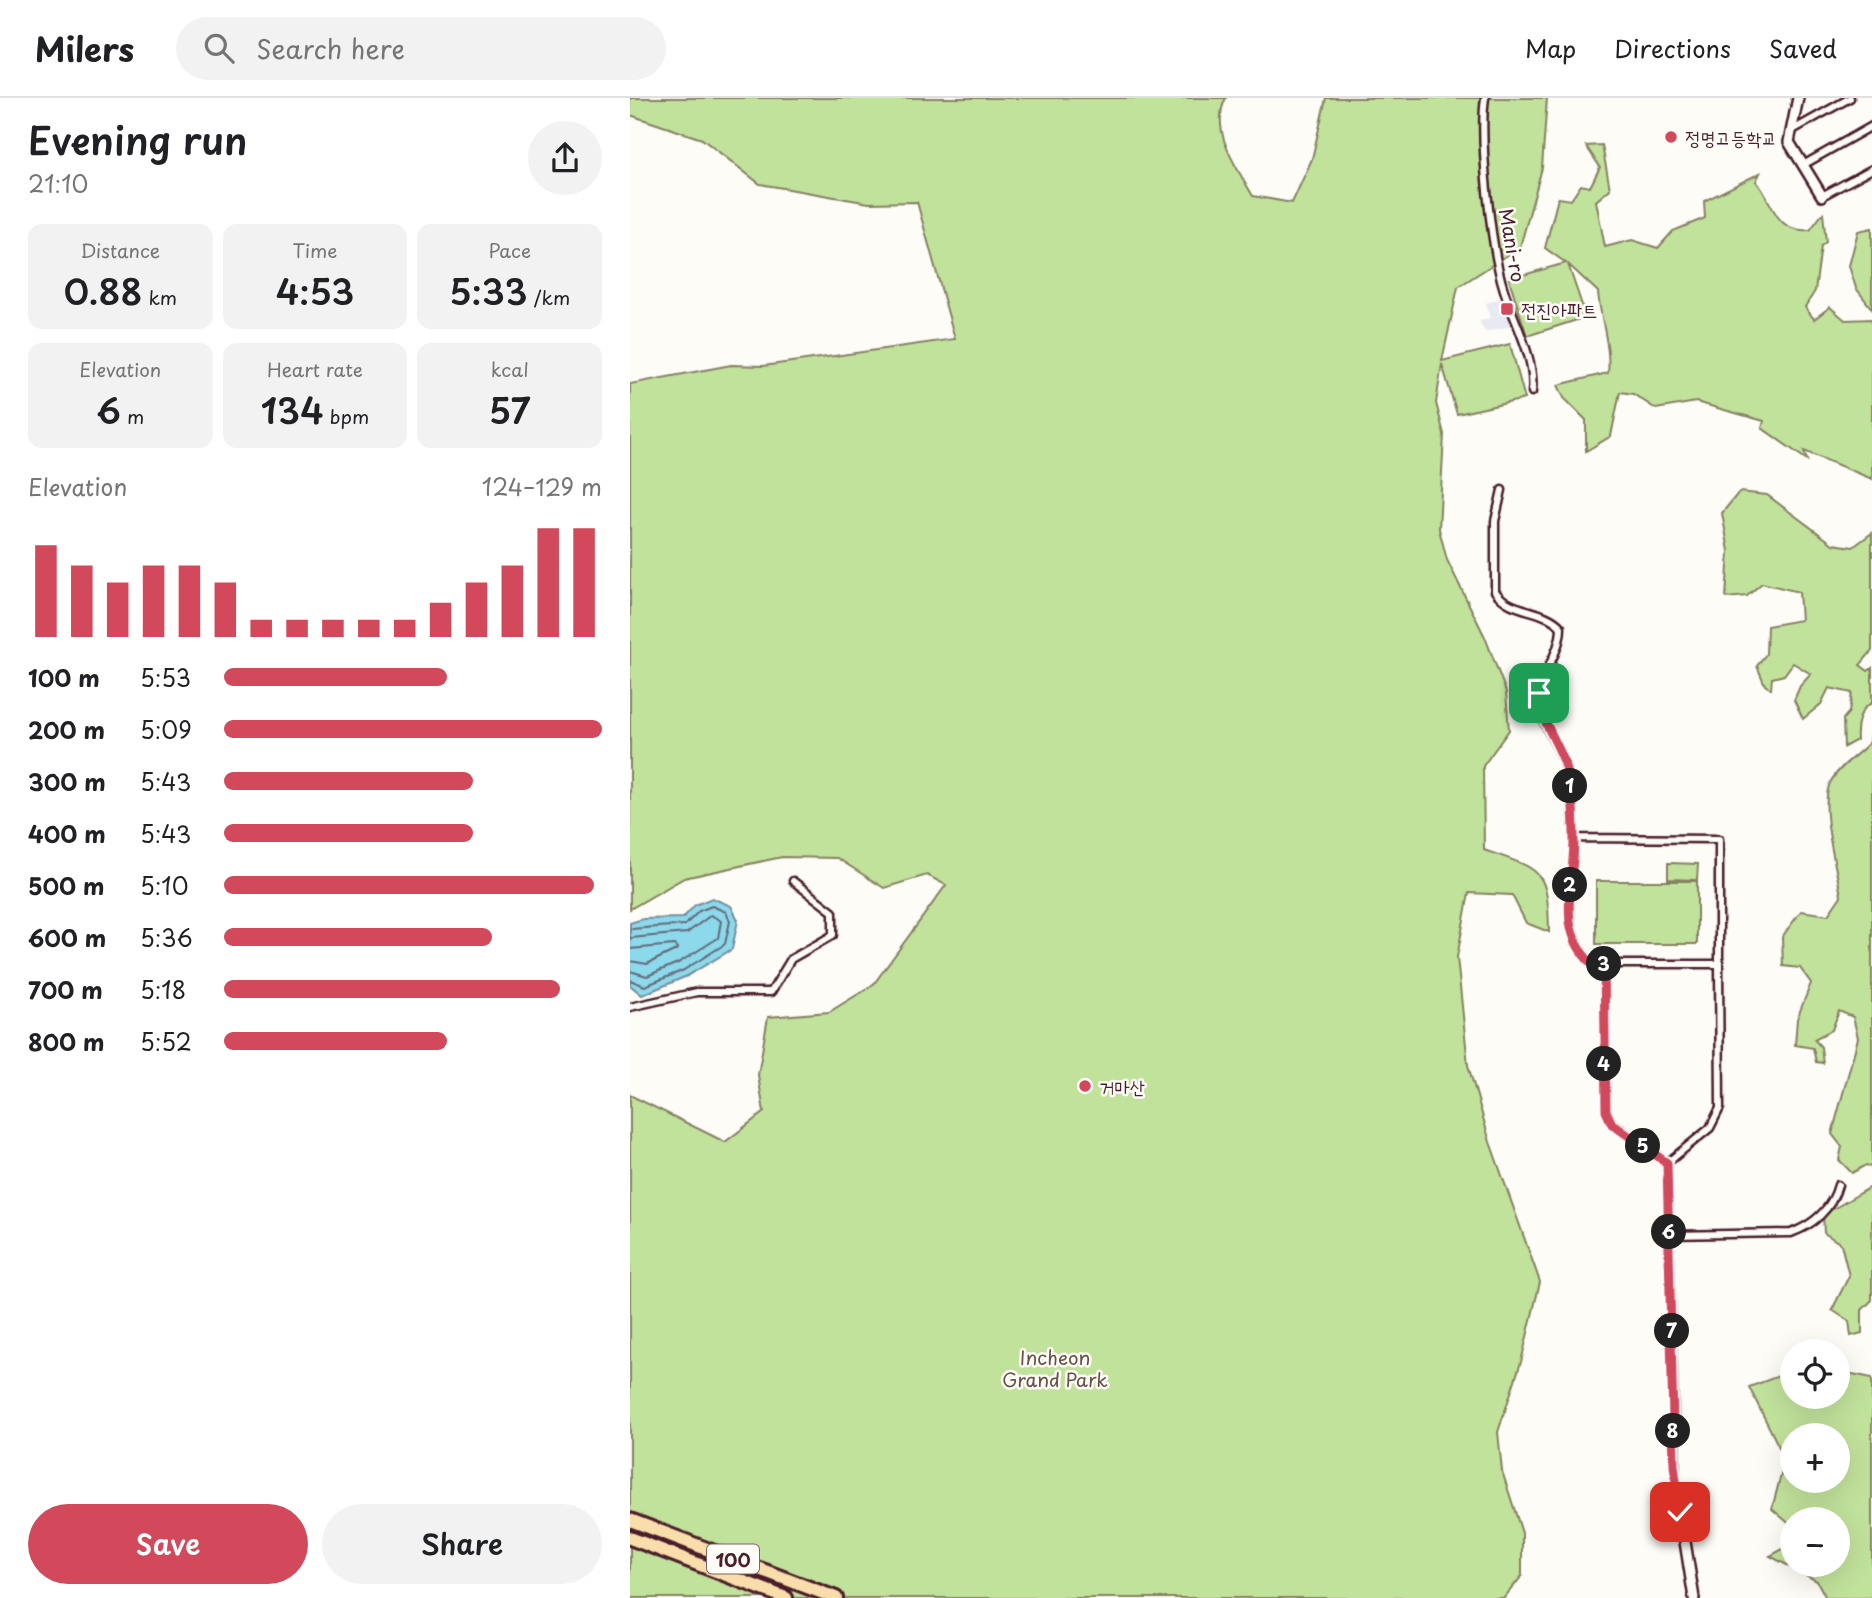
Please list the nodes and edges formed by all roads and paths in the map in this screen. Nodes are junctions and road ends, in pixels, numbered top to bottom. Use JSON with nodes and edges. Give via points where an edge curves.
{"nodes":[{"id":1,"x":1485,"y":98,"type":"edge"},
{"id":2,"x":1798,"y":98,"type":"edge"},
{"id":3,"x":1850,"y":98,"type":"edge"},
{"id":4,"x":1872,"y":126,"type":"edge"},
{"id":5,"x":1791,"y":131,"type":"junction"},
{"id":6,"x":1803,"y":165,"type":"junction"},
{"id":7,"x":1872,"y":169,"type":"edge"},
{"id":8,"x":1822,"y":196,"type":"joint"},
{"id":9,"x":1532,"y":392,"type":"dead end"},
{"id":10,"x":1502,"y":490,"type":"dead end"},
{"id":11,"x":1574,"y":838,"type":"junction"},
{"id":12,"x":793,"y":881,"type":"dead end"},
{"id":13,"x":1604,"y":964,"type":"junction"},
{"id":14,"x":1719,"y":964,"type":"junction"},
{"id":15,"x":630,"y":1007,"type":"edge"},
{"id":16,"x":1667,"y":1163,"type":"junction"},
{"id":17,"x":1838,"y":1185,"type":"dead end"},
{"id":18,"x":1669,"y":1235,"type":"junction"},
{"id":19,"x":1676,"y":1488,"type":"joint"},
{"id":20,"x":630,"y":1520,"type":"edge"},
{"id":21,"x":630,"y":1538,"type":"edge"},
{"id":22,"x":786,"y":1598,"type":"edge"},
{"id":23,"x":836,"y":1598,"type":"edge"},
{"id":24,"x":1694,"y":1598,"type":"edge"}],
"edges":[{"from":1,"to":9,"type":"street","name":"Mani-ro","via":[[1488,187],[1499,271],[1527,352]]},
{"from":2,"to":5,"type":"street"},
{"from":3,"to":5,"type":"street"},
{"from":4,"to":6,"type":"street"},
{"from":5,"to":6,"type":"street","via":[[1789,142]]},
{"from":6,"to":8,"type":"street"},
{"from":7,"to":8,"type":"street"},
{"from":10,"to":11,"type":"street","via":[[1495,521],[1494,591],[1504,603],[1548,617],[1561,627],[1557,653],[1539,693],[1539,709],[1566,765]]},
{"from":11,"to":13,"type":"street","via":[[1571,931],[1577,951],[1592,964]]},
{"from":11,"to":14,"type":"street","via":[[1719,839]]},
{"from":12,"to":15,"type":"street","via":[[833,912],[833,935],[791,959],[771,992],[697,992]]},
{"from":13,"to":14,"type":"street"},
{"from":13,"to":16,"type":"street","via":[[1604,1101],[1609,1121]]},
{"from":14,"to":16,"type":"street","via":[[1720,1108],[1710,1128]]},
{"from":16,"to":18,"type":"street"},
{"from":17,"to":18,"type":"street","via":[[1826,1210],[1791,1233]]},
{"from":18,"to":19,"type":"street"},
{"from":19,"to":24,"type":"street"},
{"from":20,"to":23,"type":"highway","number":"100"},
{"from":21,"to":22,"type":"highway","number":"100"}]}
